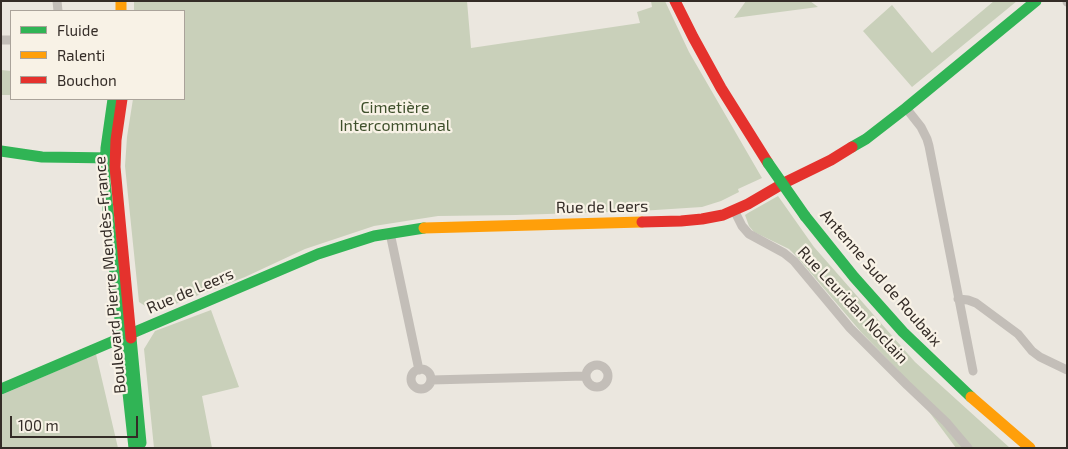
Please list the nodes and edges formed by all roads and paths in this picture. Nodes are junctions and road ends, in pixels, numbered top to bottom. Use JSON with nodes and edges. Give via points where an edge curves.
{"nodes":[{"id":1,"x":676,"y":1,"type":"edge"},
{"id":2,"x":1036,"y":1,"type":"edge"},
{"id":3,"x":113,"y":100,"type":"edge"},
{"id":4,"x":122,"y":100,"type":"edge"},
{"id":5,"x":906,"y":108,"type":"junction"},
{"id":6,"x":1,"y":151,"type":"edge"},
{"id":7,"x":110,"y":158,"type":"junction"},
{"id":8,"x":734,"y":210,"type":"junction"},
{"id":9,"x":390,"y":233,"type":"junction"},
{"id":10,"x":958,"y":299,"type":"junction"},
{"id":11,"x":127,"y":336,"type":"junction"},
{"id":12,"x":419,"y":370,"type":"junction"},
{"id":13,"x":1067,"y":370,"type":"edge"},
{"id":14,"x":973,"y":371,"type":"dead end"},
{"id":15,"x":585,"y":376,"type":"dead end"},
{"id":16,"x":431,"y":380,"type":"junction"},
{"id":17,"x":1,"y":389,"type":"edge"},
{"id":18,"x":134,"y":448,"type":"edge"},
{"id":19,"x":142,"y":448,"type":"edge"},
{"id":20,"x":968,"y":448,"type":"edge"},
{"id":21,"x":1030,"y":448,"type":"edge"}],
"edges":[{"from":1,"to":21,"type":"main road","name":"Antenne Sud de Roubaix","bridge":true,"via":[[721,88],[768,163],[842,263],[903,332]]},
{"from":2,"to":5,"type":"main road","name":"Rue de Leers"},
{"from":3,"to":7,"type":"main road","name":"Boulevard Pierre Mendès-France","via":[[107,138]]},
{"from":4,"to":7,"type":"main road","name":"Boulevard Pierre Mendès-France"},
{"from":5,"to":8,"type":"main road","name":"Rue de Leers","via":[[844,153]]},
{"from":5,"to":10,"type":"street","via":[[925,134],[929,146]]},
{"from":6,"to":7,"type":"main road","via":[[35,156]]},
{"from":7,"to":11,"type":"main road","name":"Boulevard Pierre Mendès-France","via":[[106,182]]},
{"from":8,"to":9,"type":"main road","name":"Rue de Leers","via":[[692,220],[432,227]]},
{"from":8,"to":20,"type":"street","name":"Rue Leuridan Noclain","via":[[749,234],[794,261],[850,328],[946,422]]},
{"from":9,"to":11,"type":"main road","name":"Rue de Leers","via":[[318,254]]},
{"from":9,"to":12,"type":"street"},
{"from":10,"to":13,"type":"street","via":[[976,302],[1018,334],[1040,357]]},
{"from":10,"to":14,"type":"street"},
{"from":11,"to":17,"type":"main road","name":"Rue de Leers"},
{"from":11,"to":18,"type":"main road","name":"Boulevard Pierre Mendès-France"},
{"from":11,"to":19,"type":"main road","name":"Boulevard Pierre Mendès-France"},
{"from":12,"to":16,"type":"street","via":[[428,372]]},
{"from":12,"to":16,"type":"street","via":[[412,376],[414,386],[426,388]]},
{"from":15,"to":16,"type":"street"}]}
